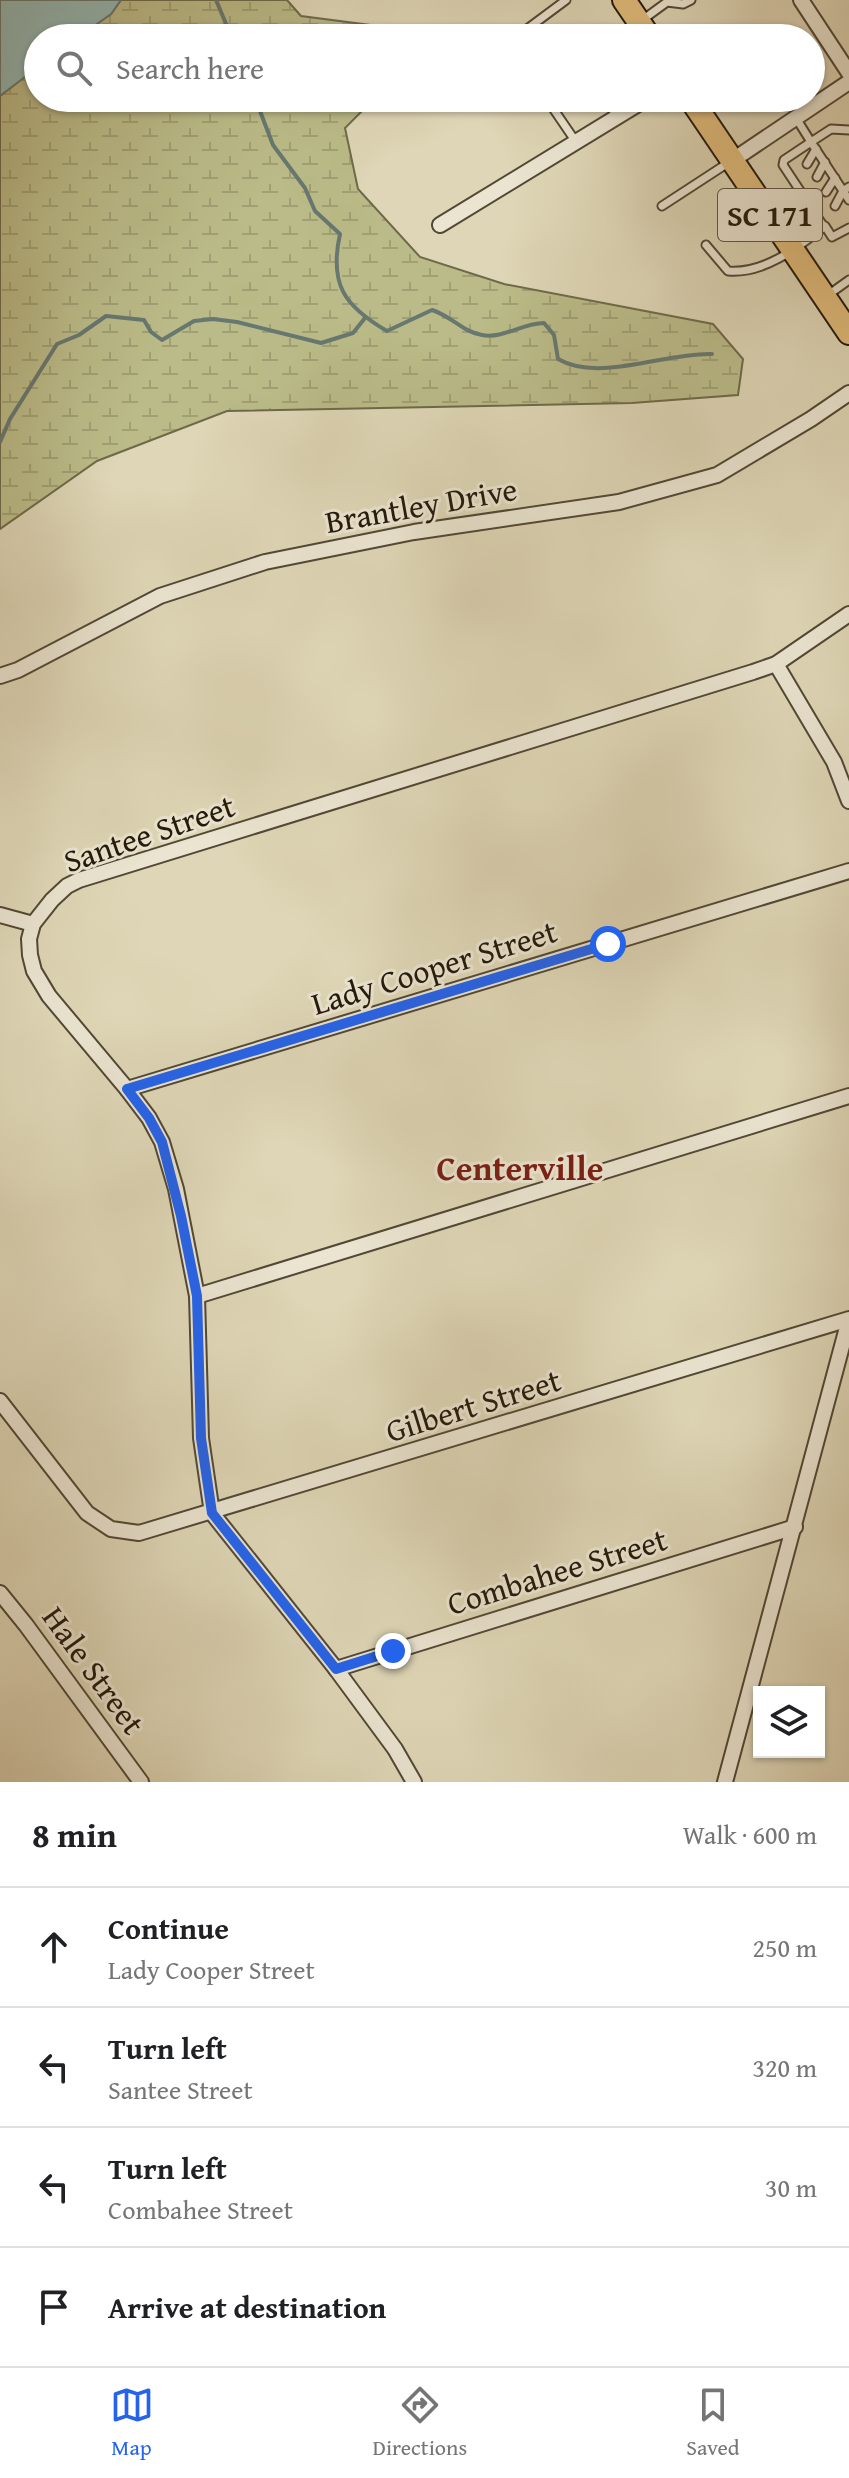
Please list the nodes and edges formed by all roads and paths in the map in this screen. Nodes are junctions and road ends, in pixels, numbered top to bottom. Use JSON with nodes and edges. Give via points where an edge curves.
{"nodes":[{"id":1,"x":566,"y":0,"type":"edge"},
{"id":2,"x":624,"y":0,"type":"edge"},
{"id":3,"x":691,"y":0,"type":"edge"},
{"id":4,"x":801,"y":0,"type":"edge"},
{"id":5,"x":667,"y":1,"type":"edge"},
{"id":6,"x":534,"y":24,"type":"edge"},
{"id":7,"x":640,"y":24,"type":"edge"},
{"id":8,"x":649,"y":24,"type":"edge"},
{"id":9,"x":817,"y":24,"type":"edge"},
{"id":10,"x":825,"y":36,"type":"edge"},
{"id":11,"x":849,"y":73,"type":"edge"},
{"id":12,"x":849,"y":82,"type":"edge"},
{"id":13,"x":825,"y":98,"type":"edge"},
{"id":14,"x":556,"y":112,"type":"edge"},
{"id":15,"x":614,"y":112,"type":"edge"},
{"id":16,"x":625,"y":112,"type":"edge"},
{"id":17,"x":700,"y":112,"type":"edge"},
{"id":18,"x":805,"y":112,"type":"edge"},
{"id":19,"x":617,"y":117,"type":"junction"},
{"id":20,"x":796,"y":118,"type":"junction"},
{"id":21,"x":849,"y":130,"type":"edge"},
{"id":22,"x":576,"y":142,"type":"junction"},
{"id":23,"x":814,"y":146,"type":"junction"},
{"id":24,"x":733,"y":160,"type":"junction"},
{"id":25,"x":825,"y":162,"type":"junction"},
{"id":26,"x":807,"y":164,"type":"dead end"},
{"id":27,"x":817,"y":177,"type":"dead end"},
{"id":28,"x":835,"y":178,"type":"junction"},
{"id":29,"x":846,"y":189,"type":"edge"},
{"id":30,"x":826,"y":192,"type":"dead end"},
{"id":31,"x":849,"y":200,"type":"edge"},
{"id":32,"x":662,"y":206,"type":"dead end"},
{"id":33,"x":835,"y":206,"type":"dead end"},
{"id":34,"x":440,"y":225,"type":"dead end"},
{"id":35,"x":826,"y":225,"type":"junction"},
{"id":36,"x":849,"y":228,"type":"edge"},
{"id":37,"x":849,"y":235,"type":"edge"},
{"id":38,"x":837,"y":237,"type":"junction"},
{"id":39,"x":706,"y":245,"type":"dead end"},
{"id":40,"x":794,"y":251,"type":"junction"},
{"id":41,"x":849,"y":280,"type":"edge"},
{"id":42,"x":825,"y":297,"type":"junction"},
{"id":43,"x":849,"y":333,"type":"edge"},
{"id":44,"x":849,"y":393,"type":"edge"},
{"id":45,"x":849,"y":614,"type":"edge"},
{"id":46,"x":776,"y":664,"type":"junction"},
{"id":47,"x":0,"y":676,"type":"edge"},
{"id":48,"x":849,"y":801,"type":"edge"},
{"id":49,"x":849,"y":871,"type":"edge"},
{"id":50,"x":0,"y":915,"type":"edge"},
{"id":51,"x":33,"y":924,"type":"junction"},
{"id":52,"x":127,"y":1089,"type":"junction"},
{"id":53,"x":849,"y":1096,"type":"edge"},
{"id":54,"x":197,"y":1296,"type":"junction"},
{"id":55,"x":849,"y":1320,"type":"edge"},
{"id":56,"x":0,"y":1401,"type":"edge"},
{"id":57,"x":212,"y":1513,"type":"junction"},
{"id":58,"x":795,"y":1527,"type":"junction"},
{"id":59,"x":0,"y":1593,"type":"edge"},
{"id":60,"x":336,"y":1669,"type":"junction"},
{"id":61,"x":141,"y":1782,"type":"edge"},
{"id":62,"x":414,"y":1782,"type":"edge"},
{"id":63,"x":725,"y":1782,"type":"edge"}],
"edges":[{"from":1,"to":6,"type":"lane"},
{"from":2,"to":7,"type":"main road"},
{"from":3,"to":5,"type":"lane"},
{"from":4,"to":9,"type":"street"},
{"from":5,"to":8,"type":"lane"},
{"from":10,"to":11,"type":"street"},
{"from":12,"to":13,"type":"street"},
{"from":14,"to":22,"type":"lane"},
{"from":15,"to":19,"type":"lane"},
{"from":16,"to":19,"type":"street"},
{"from":17,"to":24,"type":"main road","number":"SC 171"},
{"from":18,"to":20,"type":"street"},
{"from":19,"to":22,"type":"street"},
{"from":20,"to":23,"type":"lane"},
{"from":20,"to":24,"type":"street"},
{"from":21,"to":23,"type":"lane","via":[[831,129]]},
{"from":22,"to":34,"type":"street"},
{"from":23,"to":25,"type":"lane"},
{"from":23,"to":26,"type":"lane"},
{"from":23,"to":35,"type":"lane","via":[[783,165]]},
{"from":24,"to":32,"type":"lane"},
{"from":24,"to":40,"type":"main road","number":"SC 171"},
{"from":25,"to":27,"type":"lane"},
{"from":25,"to":28,"type":"lane"},
{"from":28,"to":29,"type":"lane"},
{"from":28,"to":30,"type":"lane"},
{"from":29,"to":31,"type":"lane"},
{"from":29,"to":33,"type":"lane"},
{"from":35,"to":38,"type":"lane"},
{"from":35,"to":40,"type":"lane"},
{"from":36,"to":38,"type":"lane"},
{"from":37,"to":38,"type":"lane"},
{"from":39,"to":40,"type":"lane","via":[[728,271],[745,273]]},
{"from":40,"to":42,"type":"main road","number":"SC 171"},
{"from":41,"to":42,"type":"lane"},
{"from":42,"to":43,"type":"main road","number":"SC 171"},
{"from":44,"to":47,"type":"street","name":"Brantley Drive","via":[[717,475],[619,502],[414,532],[265,562],[160,596]]},
{"from":45,"to":46,"type":"street","name":"Santee Street"},
{"from":46,"to":48,"type":"street","via":[[834,762]]},
{"from":46,"to":51,"type":"street","name":"Santee Street","via":[[79,880],[52,900]]},
{"from":49,"to":52,"type":"street","name":"Lady Cooper Street"},
{"from":50,"to":51,"type":"street"},
{"from":51,"to":52,"type":"street","via":[[29,939],[34,971]]},
{"from":52,"to":54,"type":"street","via":[[162,1142]]},
{"from":53,"to":54,"type":"street"},
{"from":54,"to":57,"type":"street","via":[[201,1438]]},
{"from":55,"to":57,"type":"street","name":"Gilbert Street"},
{"from":55,"to":58,"type":"street"},
{"from":56,"to":57,"type":"street","name":"Gilbert Street","via":[[87,1513],[111,1529],[139,1533]]},
{"from":57,"to":60,"type":"street"},
{"from":58,"to":60,"type":"street","name":"Combahee Street"},
{"from":58,"to":63,"type":"street"},
{"from":59,"to":61,"type":"street","name":"Hale Street"},
{"from":60,"to":62,"type":"street"}]}
